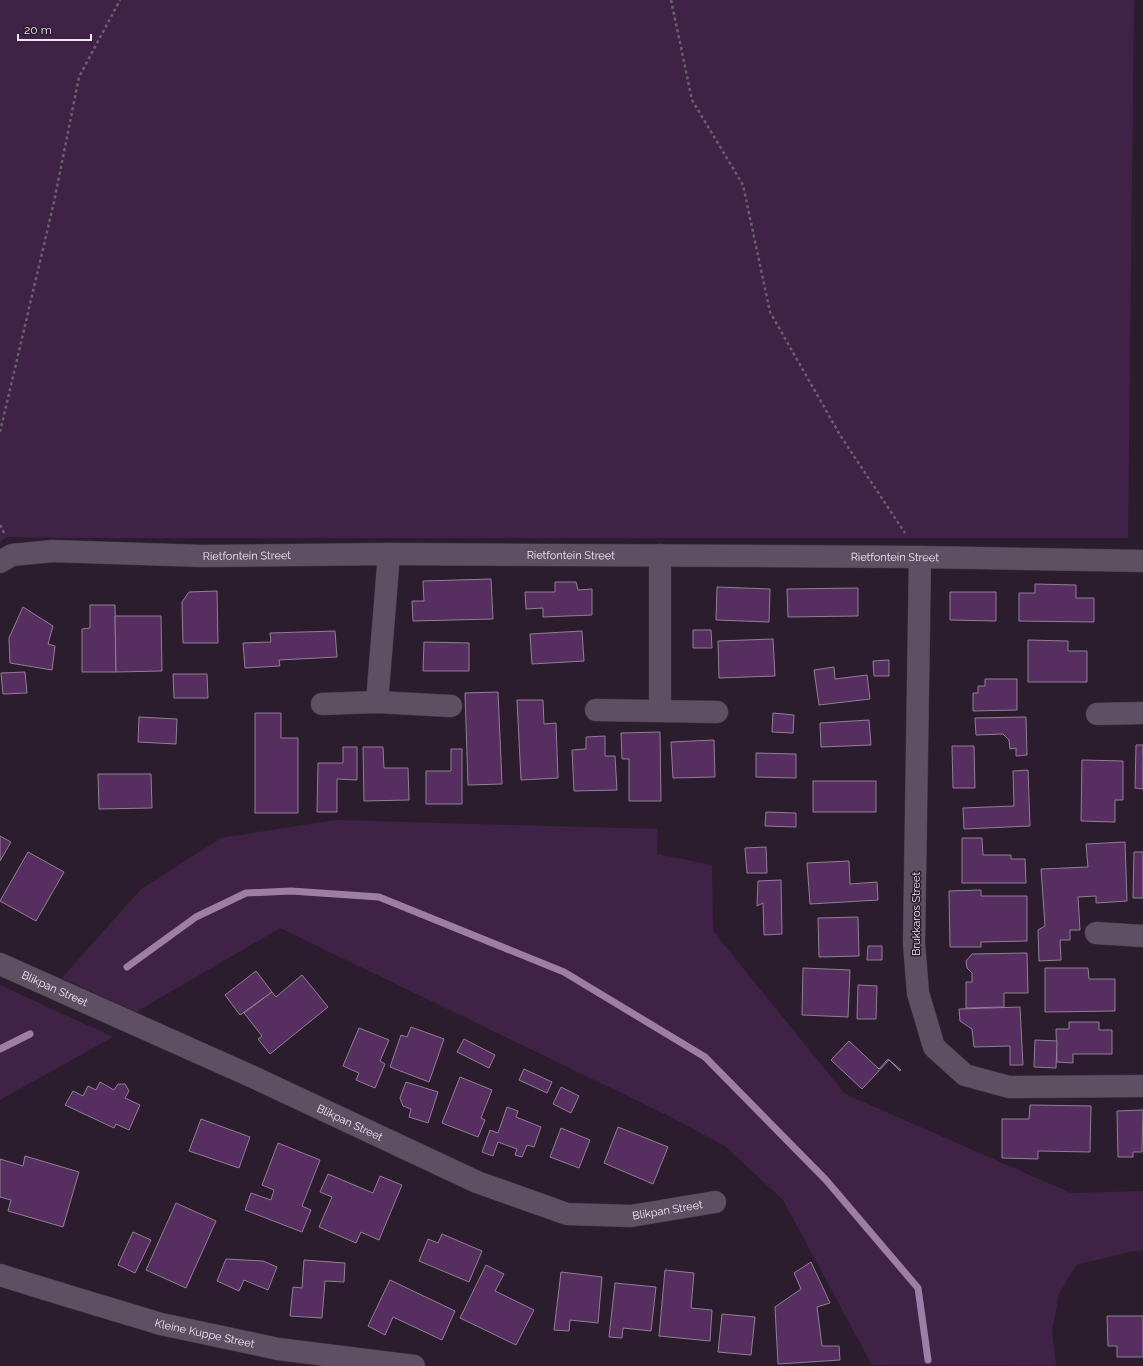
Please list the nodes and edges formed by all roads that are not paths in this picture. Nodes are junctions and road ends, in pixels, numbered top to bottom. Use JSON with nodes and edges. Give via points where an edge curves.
{"nodes":[{"id":1,"x":389,"y":554,"type":"junction"},
{"id":2,"x":660,"y":555,"type":"junction"},
{"id":3,"x":920,"y":557,"type":"junction"},
{"id":4,"x":1143,"y":561,"type":"edge"},
{"id":5,"x":0,"y":562,"type":"edge"},
{"id":6,"x":378,"y":702,"type":"junction"},
{"id":7,"x":322,"y":704,"type":"dead end"},
{"id":8,"x":451,"y":706,"type":"dead end"},
{"id":9,"x":596,"y":710,"type":"dead end"},
{"id":10,"x":660,"y":712,"type":"junction"},
{"id":11,"x":717,"y":712,"type":"dead end"},
{"id":12,"x":1143,"y":713,"type":"edge"},
{"id":13,"x":1097,"y":714,"type":"dead end"},
{"id":14,"x":1096,"y":933,"type":"dead end"},
{"id":15,"x":1143,"y":936,"type":"edge"},
{"id":16,"x":0,"y":964,"type":"edge"},
{"id":17,"x":1143,"y":1086,"type":"edge"},
{"id":18,"x":715,"y":1202,"type":"dead end"},
{"id":19,"x":0,"y":1275,"type":"edge"},
{"id":20,"x":414,"y":1366,"type":"edge"}],
"edges":[{"from":1,"to":2,"type":"street","name":"Rietfontein Street"},
{"from":1,"to":5,"type":"street","name":"Rietfontein Street","via":[[203,556],[53,551],[12,555]]},
{"from":1,"to":6,"type":"street"},
{"from":2,"to":3,"type":"street","name":"Rietfontein Street"},
{"from":2,"to":10,"type":"street"},
{"from":3,"to":4,"type":"street","name":"Rietfontein Street"},
{"from":3,"to":17,"type":"street","name":"Brukkaros Street","via":[[914,943],[918,993],[934,1047],[965,1075],[1009,1087]]},
{"from":6,"to":7,"type":"street"},
{"from":6,"to":8,"type":"street"},
{"from":9,"to":10,"type":"street"},
{"from":10,"to":11,"type":"street"},
{"from":12,"to":13,"type":"street"},
{"from":14,"to":15,"type":"street"},
{"from":16,"to":18,"type":"street","name":"Blikpan Street","via":[[253,1077],[477,1182],[567,1214],[631,1216]]},
{"from":19,"to":20,"type":"street","name":"Kleine Kuppe Street","via":[[161,1324],[278,1349]]}]}
